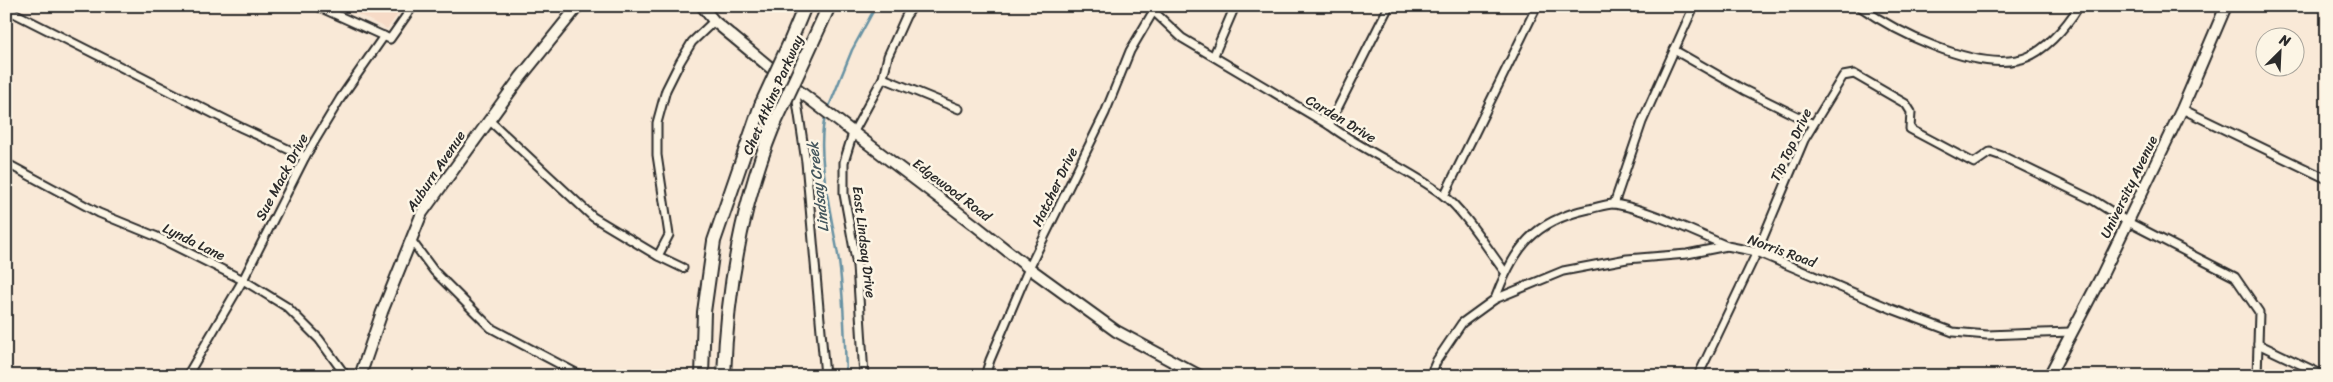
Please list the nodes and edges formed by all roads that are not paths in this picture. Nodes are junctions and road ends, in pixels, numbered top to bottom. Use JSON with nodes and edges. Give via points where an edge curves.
{"nodes":[{"id":1,"x":317,"y":6,"type":"edge"},
{"id":2,"x":413,"y":6,"type":"edge"},
{"id":3,"x":578,"y":6,"type":"edge"},
{"id":4,"x":702,"y":6,"type":"edge"},
{"id":5,"x":805,"y":6,"type":"edge"},
{"id":6,"x":829,"y":6,"type":"edge"},
{"id":7,"x":913,"y":6,"type":"edge"},
{"id":8,"x":1235,"y":6,"type":"edge"},
{"id":9,"x":1389,"y":6,"type":"edge"},
{"id":10,"x":1537,"y":6,"type":"edge"},
{"id":11,"x":1694,"y":6,"type":"edge"},
{"id":12,"x":1859,"y":6,"type":"edge"},
{"id":13,"x":2080,"y":6,"type":"edge"},
{"id":14,"x":2225,"y":6,"type":"edge"},
{"id":15,"x":6,"y":9,"type":"edge"},
{"id":16,"x":1150,"y":9,"type":"edge"},
{"id":17,"x":714,"y":21,"type":"junction"},
{"id":18,"x":384,"y":36,"type":"junction"},
{"id":19,"x":1674,"y":50,"type":"junction"},
{"id":20,"x":1214,"y":55,"type":"junction"},
{"id":21,"x":883,"y":78,"type":"junction"},
{"id":22,"x":795,"y":88,"type":"junction"},
{"id":23,"x":959,"y":109,"type":"dead end"},
{"id":24,"x":2182,"y":109,"type":"junction"},
{"id":25,"x":489,"y":120,"type":"junction"},
{"id":26,"x":1814,"y":124,"type":"junction"},
{"id":27,"x":1329,"y":125,"type":"junction"},
{"id":28,"x":853,"y":133,"type":"junction"},
{"id":29,"x":305,"y":157,"type":"junction"},
{"id":30,"x":6,"y":163,"type":"edge"},
{"id":31,"x":2327,"y":179,"type":"edge"},
{"id":32,"x":1444,"y":196,"type":"junction"},
{"id":33,"x":1614,"y":204,"type":"junction"},
{"id":34,"x":2128,"y":222,"type":"junction"},
{"id":35,"x":410,"y":240,"type":"junction"},
{"id":36,"x":1727,"y":246,"type":"junction"},
{"id":37,"x":1757,"y":252,"type":"junction"},
{"id":38,"x":658,"y":256,"type":"junction"},
{"id":39,"x":683,"y":268,"type":"dead end"},
{"id":40,"x":1029,"y":268,"type":"junction"},
{"id":41,"x":1505,"y":272,"type":"junction"},
{"id":42,"x":243,"y":280,"type":"junction"},
{"id":43,"x":1495,"y":299,"type":"junction"},
{"id":44,"x":2071,"y":332,"type":"junction"},
{"id":45,"x":2258,"y":344,"type":"junction"},
{"id":46,"x":1183,"y":372,"type":"edge"},
{"id":47,"x":187,"y":376,"type":"edge"},
{"id":48,"x":346,"y":376,"type":"edge"},
{"id":49,"x":360,"y":376,"type":"edge"},
{"id":50,"x":582,"y":376,"type":"edge"},
{"id":51,"x":702,"y":376,"type":"edge"},
{"id":52,"x":724,"y":376,"type":"edge"},
{"id":53,"x":825,"y":376,"type":"edge"},
{"id":54,"x":864,"y":376,"type":"edge"},
{"id":55,"x":985,"y":376,"type":"edge"},
{"id":56,"x":1200,"y":376,"type":"edge"},
{"id":57,"x":1430,"y":376,"type":"edge"},
{"id":58,"x":1698,"y":376,"type":"edge"},
{"id":59,"x":2049,"y":376,"type":"edge"},
{"id":60,"x":2257,"y":376,"type":"edge"},
{"id":61,"x":2325,"y":376,"type":"edge"}],
"edges":[{"from":1,"to":18,"type":"street"},
{"from":2,"to":18,"type":"street","name":"Sue Mack Drive","via":[[390,39]]},
{"from":3,"to":25,"type":"street","name":"Auburn Avenue"},
{"from":4,"to":17,"type":"street","name":"Edgewood Road"},
{"from":5,"to":51,"type":"highway","name":"Chet Atkins Parkway","bridge":true,"via":[[761,105],[714,241],[704,312]]},
{"from":6,"to":52,"type":"highway","name":"Chet Atkins Parkway","bridge":true,"via":[[759,162],[741,227],[730,285]]},
{"from":7,"to":21,"type":"street","name":"East Lindsay Drive","via":[[888,56]]},
{"from":8,"to":20,"type":"street"},
{"from":9,"to":27,"type":"street"},
{"from":10,"to":32,"type":"street"},
{"from":11,"to":19,"type":"street"},
{"from":12,"to":13,"type":"street","via":[[1910,36],[1946,50],[1968,57],[2017,60],[2041,48],[2068,24]]},
{"from":14,"to":24,"type":"street","name":"University Avenue"},
{"from":15,"to":29,"type":"street"},
{"from":16,"to":20,"type":"street","name":"Carden Drive","via":[[1182,38]]},
{"from":16,"to":40,"type":"street","name":"Hatcher Drive","via":[[1105,113]]},
{"from":17,"to":22,"type":"street","name":"Edgewood Road"},
{"from":17,"to":38,"type":"street","via":[[692,42],[680,62],[666,90],[657,123],[669,234]]},
{"from":18,"to":29,"type":"street","name":"Sue Mack Drive"},
{"from":19,"to":26,"type":"street","via":[[1744,90]]},
{"from":19,"to":33,"type":"street","via":[[1642,122]]},
{"from":20,"to":27,"type":"street","name":"Carden Drive"},
{"from":21,"to":23,"type":"street"},
{"from":21,"to":28,"type":"street","name":"East Lindsay Drive"},
{"from":22,"to":28,"type":"street","name":"Edgewood Road"},
{"from":22,"to":53,"type":"street","via":[[806,162]]},
{"from":24,"to":31,"type":"street"},
{"from":24,"to":34,"type":"street","name":"University Avenue"},
{"from":25,"to":35,"type":"street","name":"Auburn Avenue","via":[[422,213]]},
{"from":25,"to":38,"type":"street","via":[[593,217]]},
{"from":26,"to":34,"type":"street","name":"Tip Top Drive","via":[[1844,76],[1854,74],[1906,104],[1911,112],[1910,130],[1974,162],[1990,152],[2002,156],[2093,200]]},
{"from":26,"to":37,"type":"street","name":"Tip Top Drive","via":[[1804,140]]},
{"from":27,"to":32,"type":"street","name":"Carden Drive","via":[[1350,141],[1404,169]]},
{"from":28,"to":40,"type":"street","name":"Edgewood Road"},
{"from":28,"to":54,"type":"street","name":"East Lindsay Drive","via":[[844,162],[844,194],[857,266]]},
{"from":29,"to":42,"type":"street","name":"Sue Mack Drive"},
{"from":30,"to":42,"type":"street","name":"Lynda Lane","via":[[99,213],[156,236]]},
{"from":32,"to":41,"type":"street","name":"Carden Drive"},
{"from":33,"to":36,"type":"street","via":[[1639,210]]},
{"from":33,"to":41,"type":"street","via":[[1567,214],[1533,233]]},
{"from":34,"to":44,"type":"street","name":"University Avenue"},
{"from":34,"to":45,"type":"street","via":[[2235,277],[2259,312]]},
{"from":35,"to":49,"type":"street","name":"Auburn Avenue"},
{"from":35,"to":50,"type":"street","via":[[434,271],[491,328]]},
{"from":36,"to":37,"type":"street","name":"Norris Road"},
{"from":36,"to":43,"type":"street","name":"Norris Road","via":[[1563,271]]},
{"from":37,"to":44,"type":"street","name":"Norris Road","via":[[1953,332],[1987,335]]},
{"from":37,"to":58,"type":"street","name":"Tip Top Drive"},
{"from":38,"to":39,"type":"street"},
{"from":40,"to":46,"type":"street","name":"Edgewood Road","via":[[1116,331]]},
{"from":40,"to":55,"type":"street","name":"Hatcher Drive"},
{"from":41,"to":43,"type":"street"},
{"from":42,"to":47,"type":"street","name":"Sue Mack Drive"},
{"from":42,"to":48,"type":"street","name":"Lynda Lane","via":[[287,307],[319,339]]},
{"from":43,"to":57,"type":"street","name":"Norris Road","via":[[1462,322]]},
{"from":44,"to":59,"type":"street","name":"University Avenue"},
{"from":45,"to":60,"type":"street"},
{"from":45,"to":61,"type":"street"},
{"from":46,"to":56,"type":"street","name":"Edgewood Road"}]}
